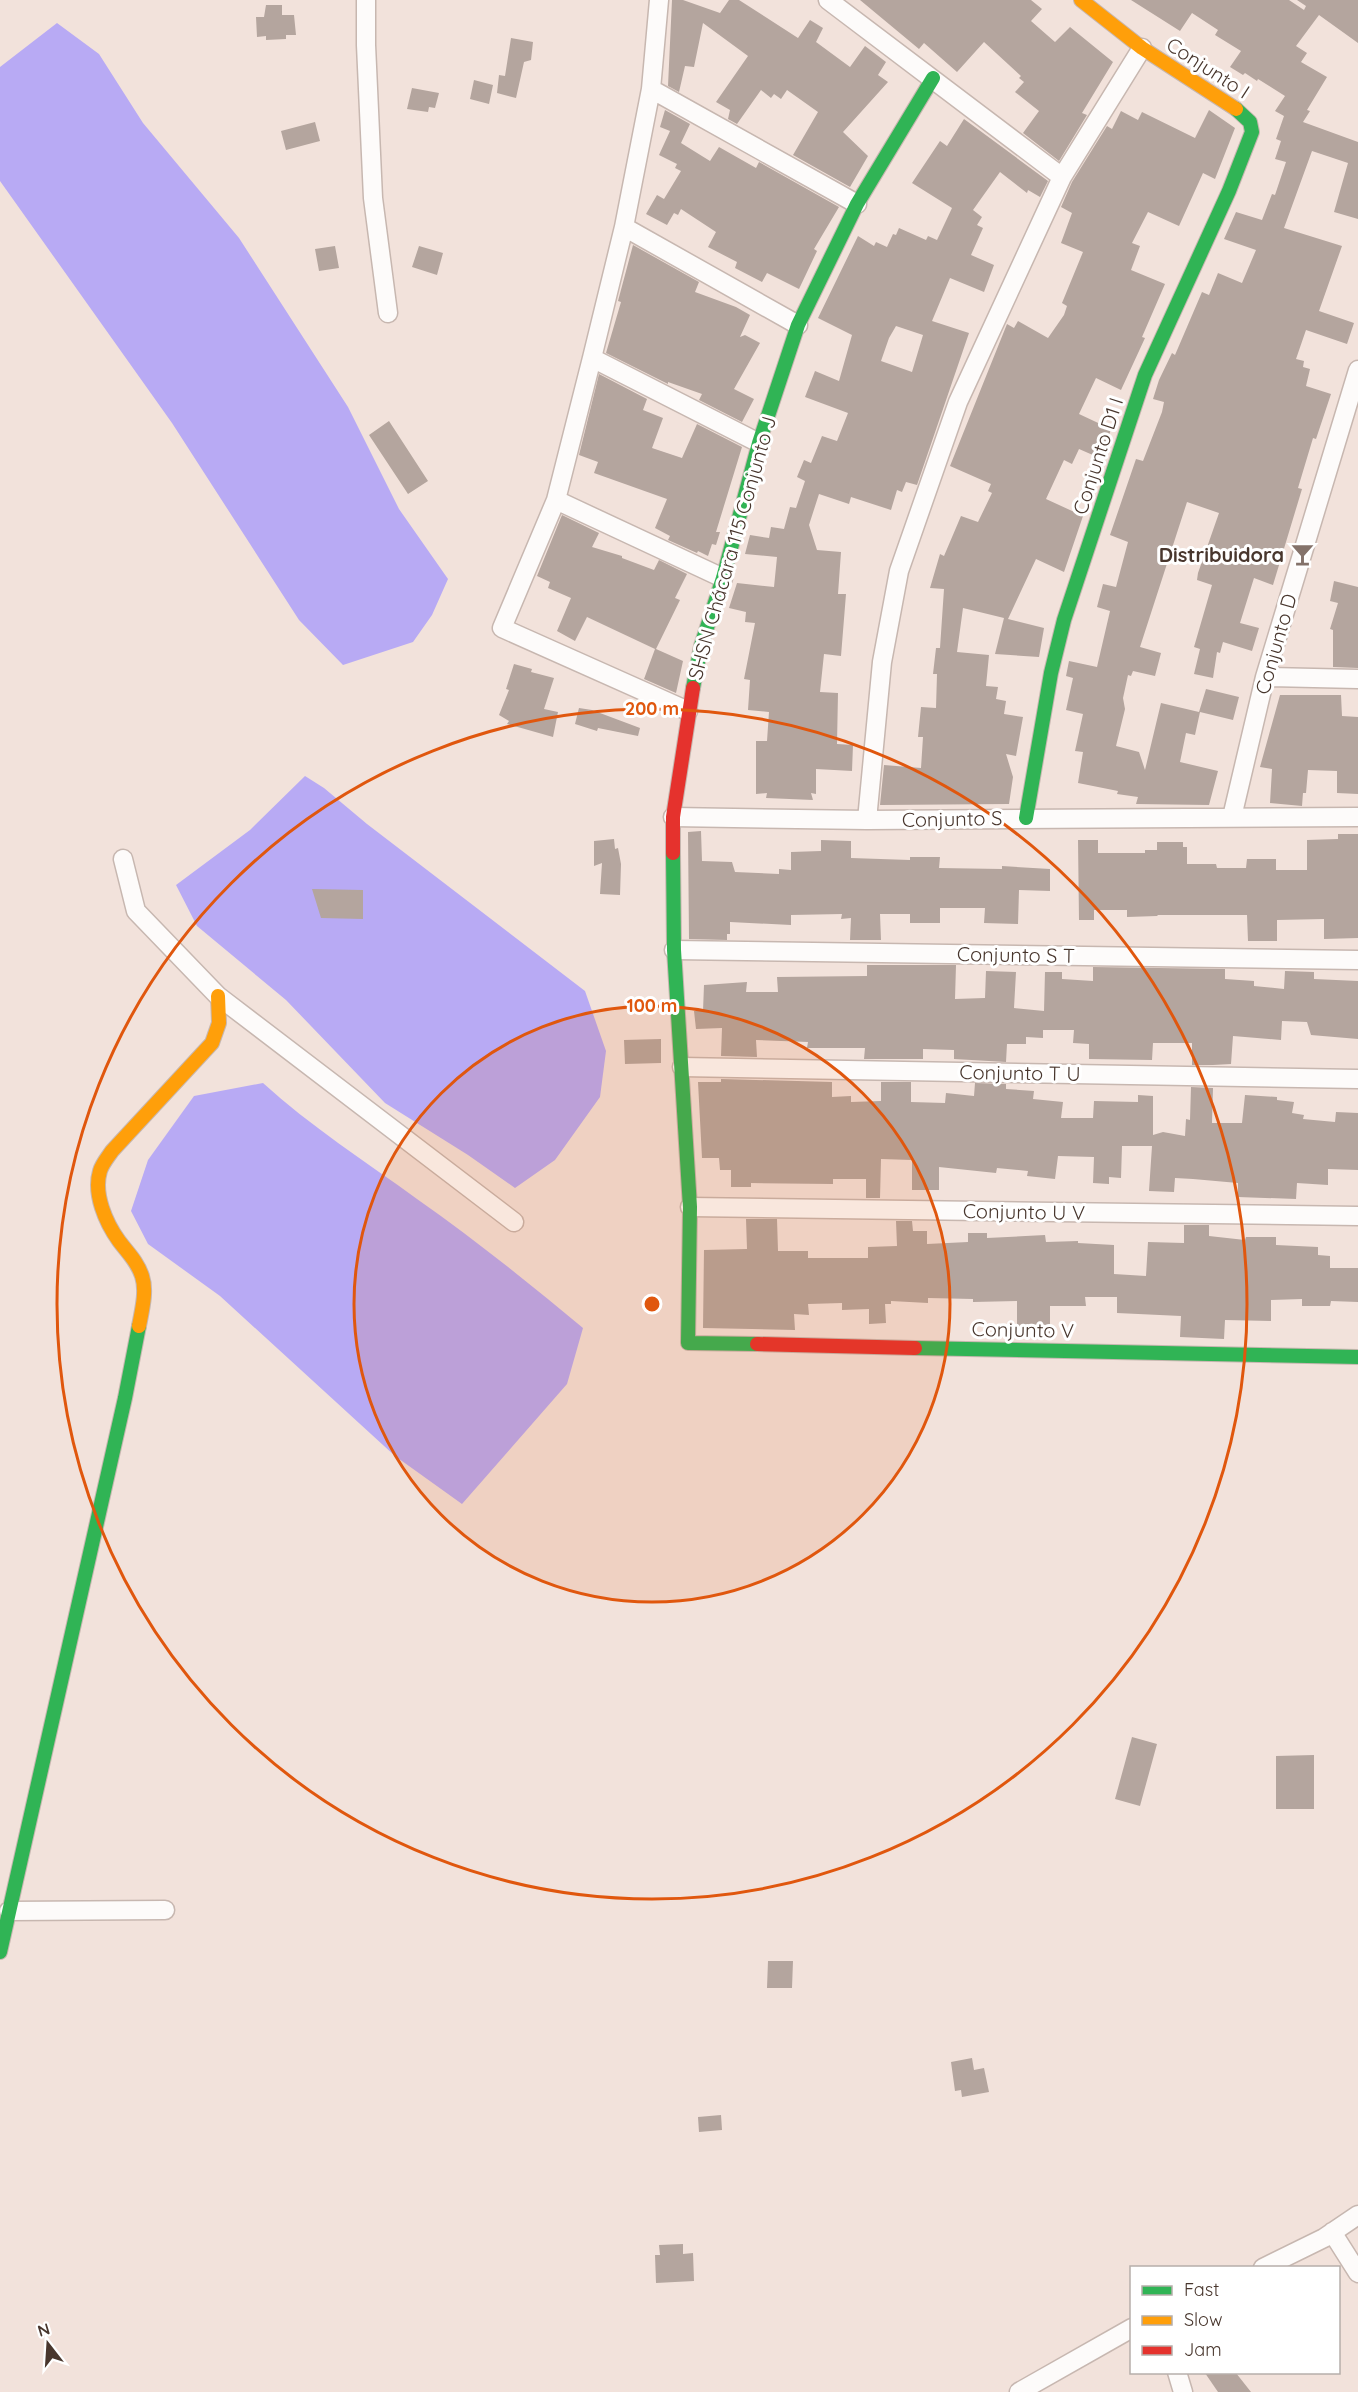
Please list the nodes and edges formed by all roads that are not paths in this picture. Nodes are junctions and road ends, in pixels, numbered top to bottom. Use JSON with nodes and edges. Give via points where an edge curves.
{"nodes":[{"id":1,"x":366,"y":0,"type":"edge"},
{"id":2,"x":659,"y":0,"type":"edge"},
{"id":3,"x":828,"y":0,"type":"edge"},
{"id":4,"x":1082,"y":0,"type":"edge"},
{"id":5,"x":1142,"y":48,"type":"junction"},
{"id":6,"x":933,"y":78,"type":"junction"},
{"id":7,"x":651,"y":89,"type":"junction"},
{"id":8,"x":1250,"y":122,"type":"joint"},
{"id":9,"x":1062,"y":177,"type":"junction"},
{"id":10,"x":857,"y":204,"type":"junction"},
{"id":11,"x":624,"y":226,"type":"junction"},
{"id":12,"x":388,"y":313,"type":"dead end"},
{"id":13,"x":798,"y":325,"type":"junction"},
{"id":14,"x":592,"y":358,"type":"junction"},
{"id":15,"x":1358,"y":370,"type":"edge"},
{"id":16,"x":759,"y":443,"type":"junction"},
{"id":17,"x":556,"y":500,"type":"junction"},
{"id":18,"x":723,"y":578,"type":"junction"},
{"id":19,"x":1265,"y":677,"type":"junction"},
{"id":20,"x":1358,"y":680,"type":"edge"},
{"id":21,"x":688,"y":711,"type":"junction"},
{"id":22,"x":673,"y":817,"type":"junction"},
{"id":23,"x":1232,"y":817,"type":"junction"},
{"id":24,"x":1358,"y":817,"type":"edge"},
{"id":25,"x":1026,"y":818,"type":"junction"},
{"id":26,"x":867,"y":820,"type":"junction"},
{"id":27,"x":123,"y":859,"type":"dead end"},
{"id":28,"x":674,"y":950,"type":"junction"},
{"id":29,"x":1358,"y":960,"type":"edge"},
{"id":30,"x":219,"y":996,"type":"junction"},
{"id":31,"x":682,"y":1067,"type":"junction"},
{"id":32,"x":1358,"y":1079,"type":"edge"},
{"id":33,"x":690,"y":1208,"type":"junction"},
{"id":34,"x":1358,"y":1216,"type":"edge"},
{"id":35,"x":514,"y":1222,"type":"dead end"},
{"id":36,"x":688,"y":1343,"type":"joint"},
{"id":37,"x":1358,"y":1356,"type":"edge"},
{"id":38,"x":165,"y":1910,"type":"dead end"},
{"id":39,"x":9,"y":1911,"type":"junction"},
{"id":40,"x":0,"y":1952,"type":"edge"},
{"id":41,"x":1358,"y":2215,"type":"edge"},
{"id":42,"x":1332,"y":2232,"type":"junction"},
{"id":43,"x":1267,"y":2266,"type":"edge"},
{"id":44,"x":1358,"y":2273,"type":"edge"},
{"id":45,"x":1130,"y":2329,"type":"edge"},
{"id":46,"x":1177,"y":2374,"type":"edge"},
{"id":47,"x":1045,"y":2385,"type":"edge"},
{"id":48,"x":1019,"y":2392,"type":"edge"},
{"id":49,"x":1183,"y":2392,"type":"edge"}],
"edges":[{"from":1,"to":12,"type":"street","via":[[373,198]]},
{"from":2,"to":7,"type":"street"},
{"from":3,"to":6,"type":"street"},
{"from":4,"to":5,"type":"street","name":"Conjunto I"},
{"from":5,"to":8,"type":"street","name":"Conjunto I","via":[[1242,112]]},
{"from":5,"to":9,"type":"street"},
{"from":6,"to":9,"type":"street"},
{"from":6,"to":10,"type":"street","name":"SHSN Chácara 115 Conjunto J"},
{"from":7,"to":10,"type":"street"},
{"from":7,"to":11,"type":"street"},
{"from":8,"to":25,"type":"street","name":"Conjunto D1 I","via":[[1252,132],[1229,191],[1145,375],[1064,620]]},
{"from":9,"to":26,"type":"street","via":[[958,402],[899,571],[882,662]]},
{"from":10,"to":13,"type":"street","name":"SHSN Chácara 115 Conjunto J"},
{"from":11,"to":13,"type":"street"},
{"from":11,"to":14,"type":"street"},
{"from":13,"to":16,"type":"street","name":"SHSN Chácara 115 Conjunto J"},
{"from":14,"to":16,"type":"street"},
{"from":14,"to":17,"type":"street"},
{"from":15,"to":19,"type":"street","name":"Conjunto D"},
{"from":16,"to":18,"type":"street","name":"SHSN Chácara 115 Conjunto J"},
{"from":17,"to":18,"type":"street"},
{"from":17,"to":21,"type":"street","via":[[502,628]]},
{"from":18,"to":21,"type":"street","name":"SHSN Chácara 115 Conjunto J","via":[[700,646]]},
{"from":19,"to":20,"type":"street"},
{"from":19,"to":23,"type":"street","name":"Conjunto D"},
{"from":21,"to":22,"type":"street","name":"SHSN Chácara 115 Conjunto J"},
{"from":22,"to":26,"type":"street","name":"Conjunto S"},
{"from":22,"to":28,"type":"street","name":"SHSN Chácara 115 Conjunto J"},
{"from":23,"to":24,"type":"street","name":"Conjunto S"},
{"from":23,"to":25,"type":"street","name":"Conjunto S"},
{"from":25,"to":26,"type":"street","name":"Conjunto S"},
{"from":27,"to":30,"type":"street","via":[[136,911]]},
{"from":28,"to":29,"type":"street","name":"Conjunto S T"},
{"from":28,"to":31,"type":"street","name":"SHSN Chácara 115 Conjunto J"},
{"from":30,"to":35,"type":"street"},
{"from":30,"to":39,"type":"street","via":[[219,1023],[212,1043],[135,1124],[100,1172],[99,1196],[106,1219],[134,1258],[143,1278],[144,1302]]},
{"from":31,"to":32,"type":"street","name":"Conjunto T U"},
{"from":31,"to":33,"type":"street","name":"SHSN Chácara 115 Conjunto J"},
{"from":33,"to":34,"type":"street","name":"Conjunto U V"},
{"from":33,"to":36,"type":"street","name":"SHSN Chácara 115 Conjunto J"},
{"from":36,"to":37,"type":"street","name":"Conjunto V"},
{"from":38,"to":39,"type":"street"},
{"from":39,"to":40,"type":"street"},
{"from":41,"to":42,"type":"street"},
{"from":42,"to":43,"type":"street"},
{"from":42,"to":44,"type":"street"},
{"from":45,"to":47,"type":"street"},
{"from":46,"to":49,"type":"street"},
{"from":47,"to":48,"type":"street"}]}
